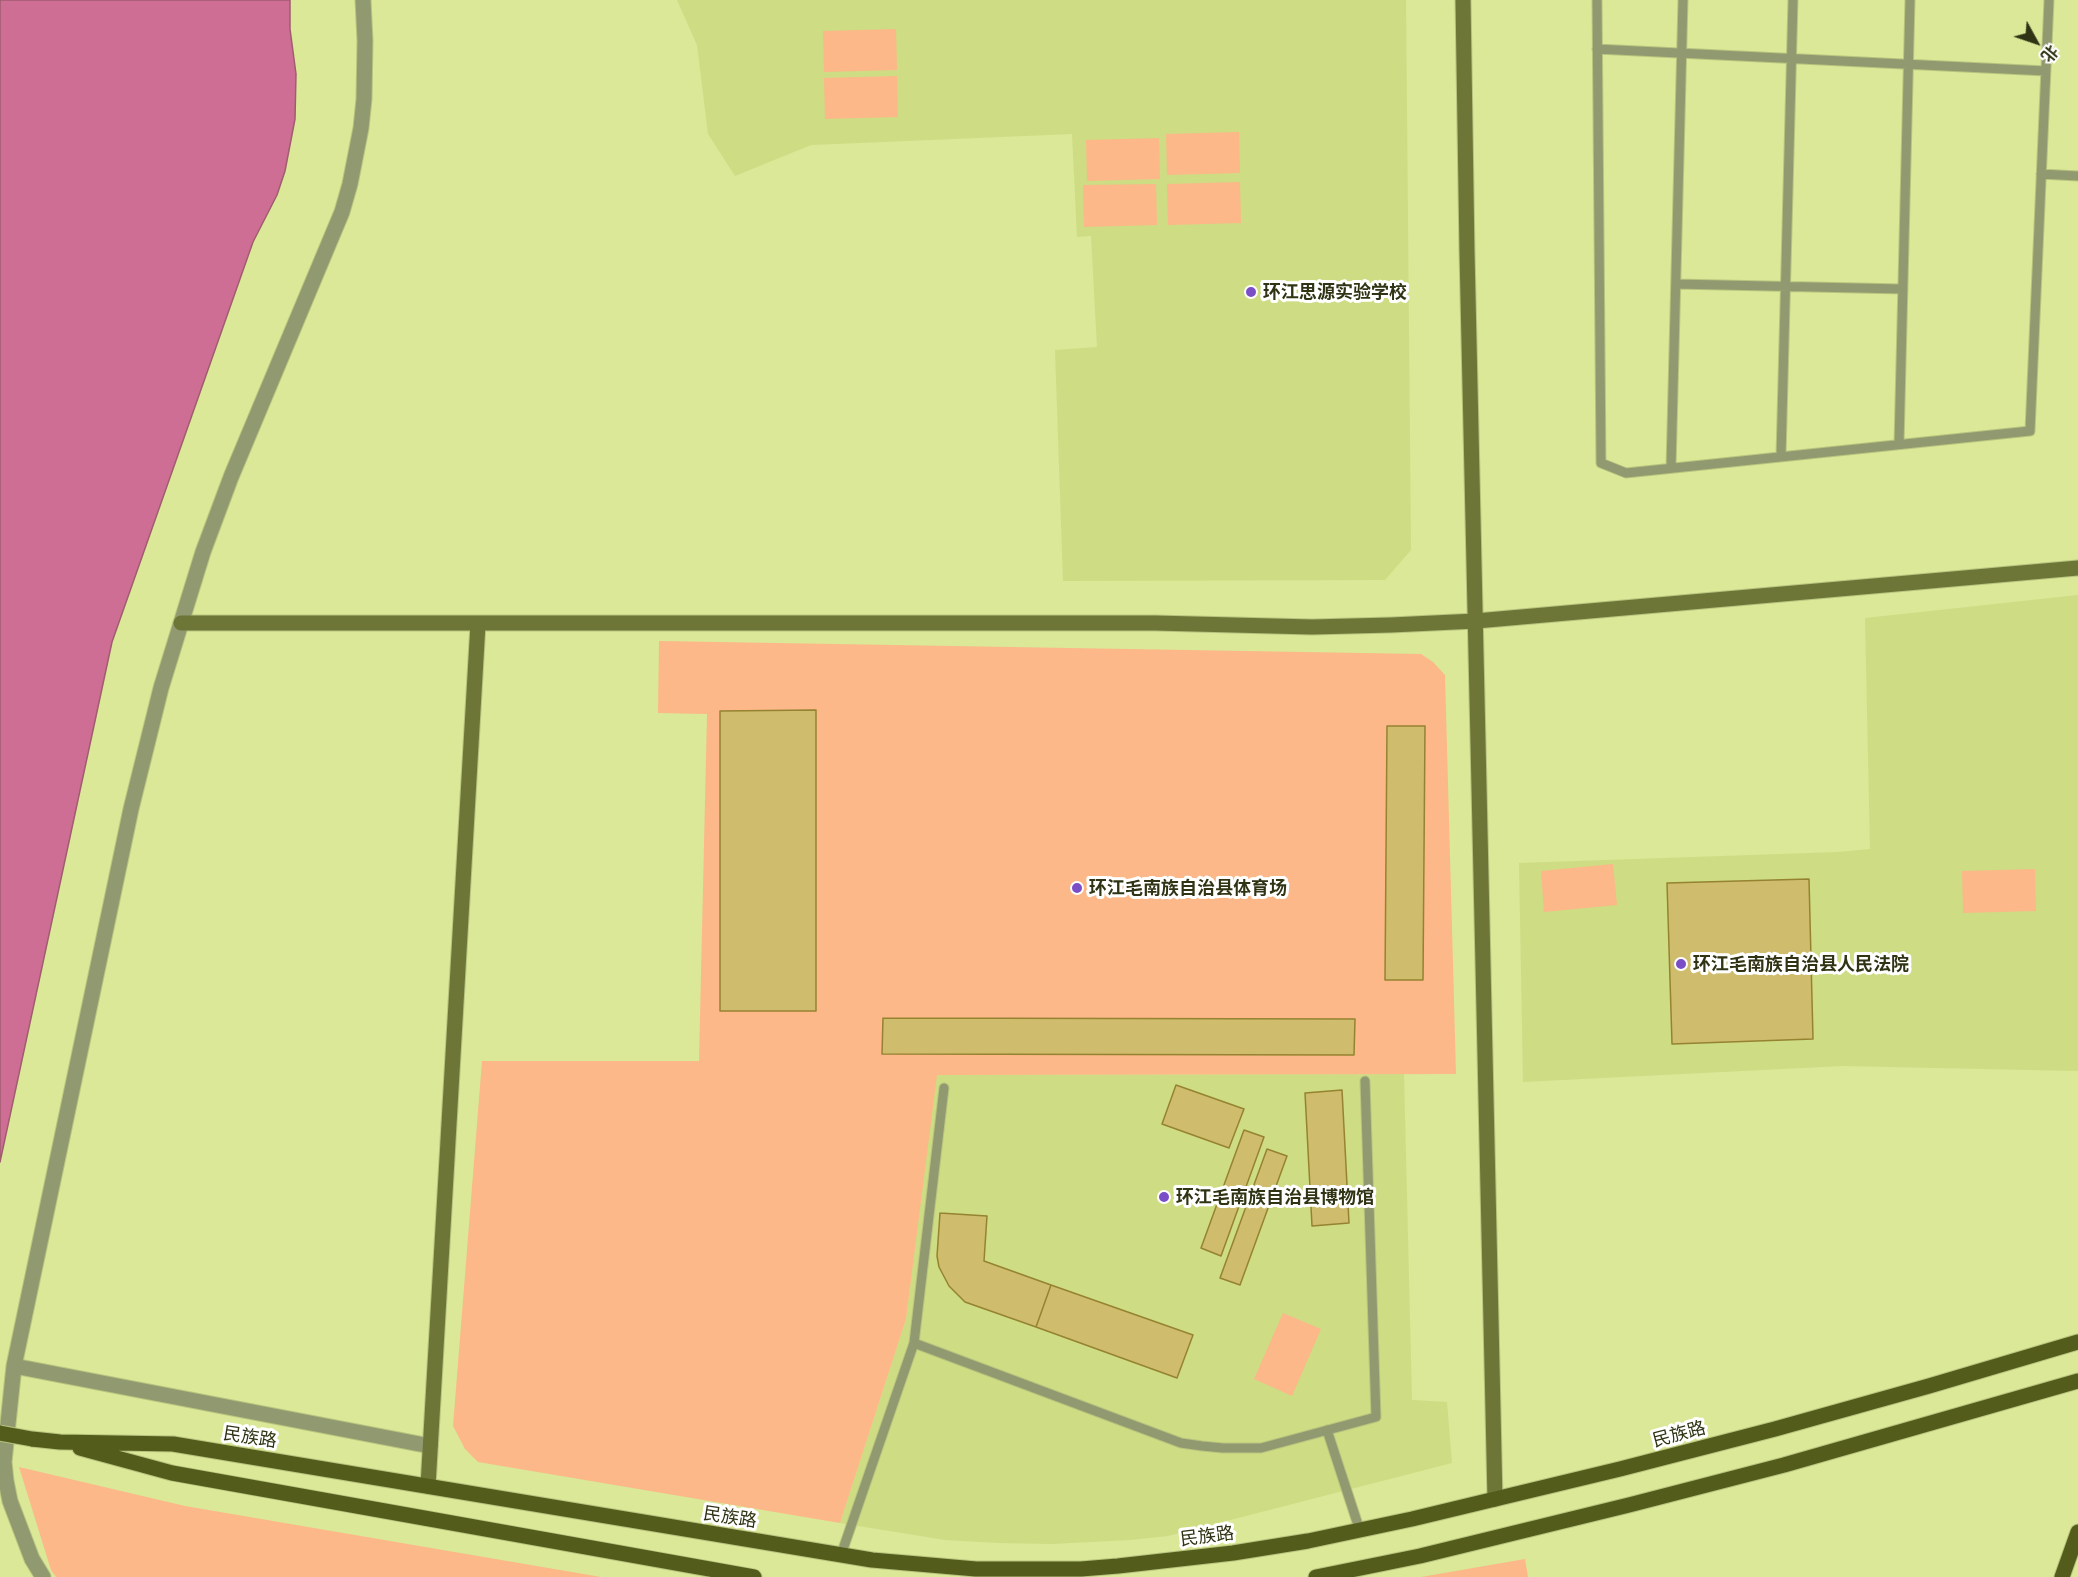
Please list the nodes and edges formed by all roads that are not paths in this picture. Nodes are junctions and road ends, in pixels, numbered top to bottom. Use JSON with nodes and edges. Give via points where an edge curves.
{"nodes":[{"id":1,"x":363,"y":0,"type":"edge"},
{"id":2,"x":1463,"y":0,"type":"edge"},
{"id":3,"x":1597,"y":0,"type":"edge"},
{"id":4,"x":1683,"y":0,"type":"edge"},
{"id":5,"x":1793,"y":0,"type":"edge"},
{"id":6,"x":1910,"y":0,"type":"edge"},
{"id":7,"x":2049,"y":0,"type":"edge"},
{"id":8,"x":1597,"y":50,"type":"junction"},
{"id":9,"x":1682,"y":54,"type":"junction"},
{"id":10,"x":1792,"y":59,"type":"junction"},
{"id":11,"x":1909,"y":64,"type":"junction"},
{"id":12,"x":2046,"y":71,"type":"junction"},
{"id":13,"x":2041,"y":174,"type":"junction"},
{"id":14,"x":2078,"y":176,"type":"edge"},
{"id":15,"x":1676,"y":284,"type":"junction"},
{"id":16,"x":1785,"y":286,"type":"junction"},
{"id":17,"x":1903,"y":289,"type":"junction"},
{"id":18,"x":1899,"y":444,"type":"junction"},
{"id":19,"x":1781,"y":456,"type":"junction"},
{"id":20,"x":1671,"y":468,"type":"junction"},
{"id":21,"x":2078,"y":568,"type":"edge"},
{"id":22,"x":1475,"y":621,"type":"junction"},
{"id":23,"x":181,"y":623,"type":"junction"},
{"id":24,"x":478,"y":624,"type":"junction"},
{"id":25,"x":1365,"y":1081,"type":"dead end"},
{"id":26,"x":944,"y":1088,"type":"dead end"},
{"id":27,"x":2078,"y":1342,"type":"edge"},
{"id":28,"x":914,"y":1343,"type":"junction"},
{"id":29,"x":14,"y":1366,"type":"junction"},
{"id":30,"x":2078,"y":1381,"type":"edge"},
{"id":31,"x":1327,"y":1430,"type":"junction"},
{"id":32,"x":0,"y":1433,"type":"edge"},
{"id":33,"x":60,"y":1442,"type":"junction"},
{"id":34,"x":430,"y":1446,"type":"junction"},
{"id":35,"x":428,"y":1486,"type":"junction"},
{"id":36,"x":1495,"y":1499,"type":"junction"},
{"id":37,"x":1360,"y":1531,"type":"junction"},
{"id":38,"x":2078,"y":1532,"type":"edge"},
{"id":39,"x":841,"y":1555,"type":"junction"},
{"id":40,"x":43,"y":1577,"type":"edge"},
{"id":41,"x":754,"y":1577,"type":"edge"},
{"id":42,"x":1316,"y":1577,"type":"edge"},
{"id":43,"x":2062,"y":1577,"type":"edge"}],
"edges":[{"from":1,"to":23,"type":"street","via":[[364,99],[342,212],[231,477]]},
{"from":2,"to":22,"type":"street"},
{"from":3,"to":8,"type":"lane"},
{"from":4,"to":9,"type":"lane"},
{"from":5,"to":10,"type":"lane"},
{"from":6,"to":11,"type":"lane"},
{"from":7,"to":12,"type":"lane"},
{"from":8,"to":9,"type":"lane"},
{"from":8,"to":20,"type":"lane","via":[[1601,463],[1626,472]]},
{"from":9,"to":10,"type":"lane"},
{"from":9,"to":15,"type":"lane"},
{"from":10,"to":11,"type":"lane"},
{"from":10,"to":16,"type":"lane"},
{"from":11,"to":12,"type":"lane"},
{"from":11,"to":17,"type":"lane"},
{"from":12,"to":13,"type":"lane"},
{"from":13,"to":14,"type":"lane"},
{"from":13,"to":18,"type":"lane","via":[[2030,431]]},
{"from":15,"to":16,"type":"lane"},
{"from":15,"to":20,"type":"lane"},
{"from":16,"to":17,"type":"lane"},
{"from":16,"to":19,"type":"lane"},
{"from":17,"to":18,"type":"lane"},
{"from":18,"to":19,"type":"lane"},
{"from":19,"to":20,"type":"lane"},
{"from":21,"to":22,"type":"street"},
{"from":22,"to":24,"type":"street","via":[[1312,627],[1155,623]]},
{"from":22,"to":36,"type":"street"},
{"from":23,"to":24,"type":"street"},
{"from":23,"to":29,"type":"street","via":[[131,809]]},
{"from":24,"to":34,"type":"street"},
{"from":25,"to":31,"type":"lane","via":[[1376,1417]]},
{"from":26,"to":28,"type":"lane"},
{"from":27,"to":36,"type":"main road","name":"民族路","via":[[1775,1429]]},
{"from":28,"to":31,"type":"lane","via":[[1181,1443],[1261,1448]]},
{"from":28,"to":39,"type":"lane"},
{"from":29,"to":34,"type":"street"},
{"from":29,"to":40,"type":"street","via":[[4,1462],[6,1481],[32,1559]]},
{"from":30,"to":42,"type":"main road","via":[[1784,1465],[1420,1556]]},
{"from":31,"to":37,"type":"lane"},
{"from":32,"to":33,"type":"main road","bridge":true},
{"from":33,"to":35,"type":"main road","name":"民族路","via":[[173,1444]]},
{"from":33,"to":41,"type":"main road","via":[[172,1473]]},
{"from":34,"to":35,"type":"street"},
{"from":35,"to":39,"type":"main road","name":"民族路"},
{"from":36,"to":37,"type":"main road","name":"民族路"},
{"from":37,"to":39,"type":"main road","name":"民族路","via":[[1233,1553],[1081,1569],[924,1566]]},
{"from":38,"to":43,"type":"main road"}]}
